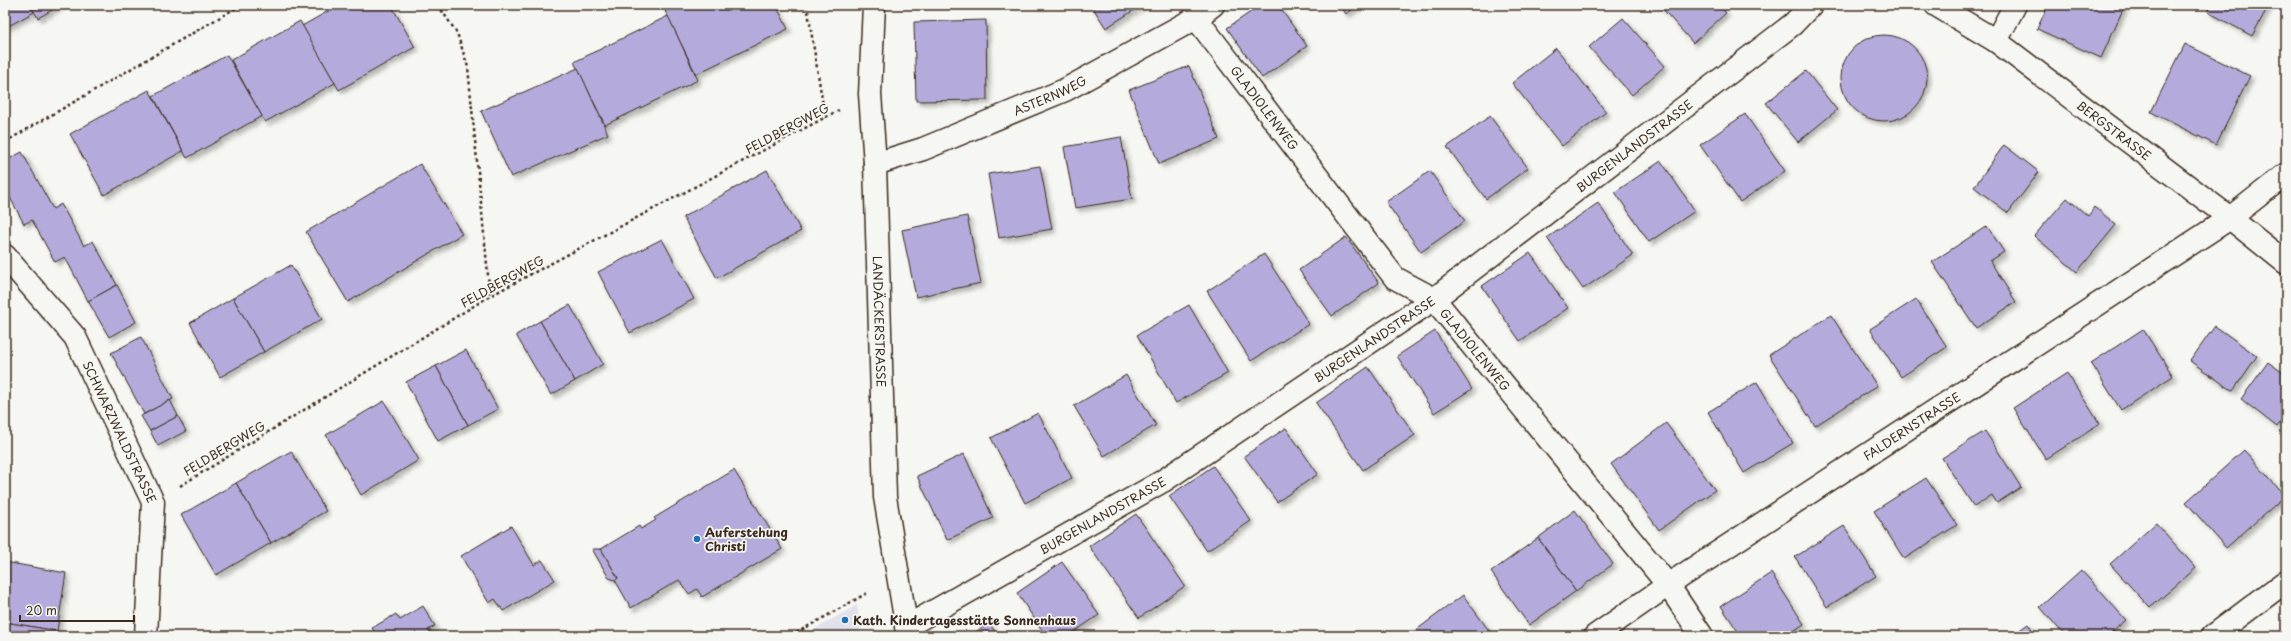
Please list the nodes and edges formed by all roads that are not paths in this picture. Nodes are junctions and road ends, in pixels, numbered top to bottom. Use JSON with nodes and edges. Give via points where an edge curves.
{"nodes":[{"id":1,"x":874,"y":5,"type":"edge"},
{"id":2,"x":1214,"y":5,"type":"edge"},
{"id":3,"x":1811,"y":5,"type":"edge"},
{"id":4,"x":1936,"y":5,"type":"edge"},
{"id":5,"x":2015,"y":5,"type":"edge"},
{"id":6,"x":1196,"y":18,"type":"junction"},
{"id":7,"x":1996,"y":41,"type":"junction"},
{"id":8,"x":875,"y":164,"type":"junction"},
{"id":9,"x":2286,"y":174,"type":"edge"},
{"id":10,"x":2230,"y":218,"type":"junction"},
{"id":11,"x":5,"y":256,"type":"edge"},
{"id":12,"x":2286,"y":263,"type":"edge"},
{"id":13,"x":1434,"y":300,"type":"junction"},
{"id":14,"x":2286,"y":581,"type":"edge"},
{"id":15,"x":1668,"y":584,"type":"junction"},
{"id":16,"x":907,"y":631,"type":"edge"},
{"id":17,"x":146,"y":636,"type":"edge"},
{"id":18,"x":1595,"y":636,"type":"edge"},
{"id":19,"x":1702,"y":636,"type":"edge"},
{"id":20,"x":2213,"y":636,"type":"edge"}],
"edges":[{"from":1,"to":8,"type":"street","name":"LANDÄCKERSTRASSE","via":[[870,94]]},
{"from":2,"to":6,"type":"street","name":"ASTERNWEG"},
{"from":3,"to":13,"type":"street","name":"BURGENLANDSTRASSE","via":[[1793,24]]},
{"from":4,"to":7,"type":"street","name":"BERGSTRASSE"},
{"from":5,"to":7,"type":"street"},
{"from":6,"to":8,"type":"street","name":"ASTERNWEG","via":[[1065,90],[923,149]]},
{"from":6,"to":13,"type":"street","name":"GLADIOLENWEG","via":[[1395,278]]},
{"from":7,"to":10,"type":"street","name":"BERGSTRASSE"},
{"from":8,"to":16,"type":"street","name":"LANDÄCKERSTRASSE","via":[[884,497]]},
{"from":9,"to":10,"type":"street","name":"FALDERNSTRASSE"},
{"from":10,"to":12,"type":"street","name":"BERGSTRASSE"},
{"from":10,"to":15,"type":"street","name":"FALDERNSTRASSE"},
{"from":11,"to":17,"type":"street","name":"SCHWARZWALDSTRASSE","via":[[75,337],[153,502]]},
{"from":13,"to":15,"type":"street","name":"GLADIOLENWEG"},
{"from":13,"to":16,"type":"street","name":"BURGENLANDSTRASSE","via":[[1163,481]]},
{"from":14,"to":20,"type":"street"},
{"from":15,"to":18,"type":"street","name":"FALDERNSTRASSE"},
{"from":15,"to":19,"type":"street","name":"GLADIOLENWEG"}]}
